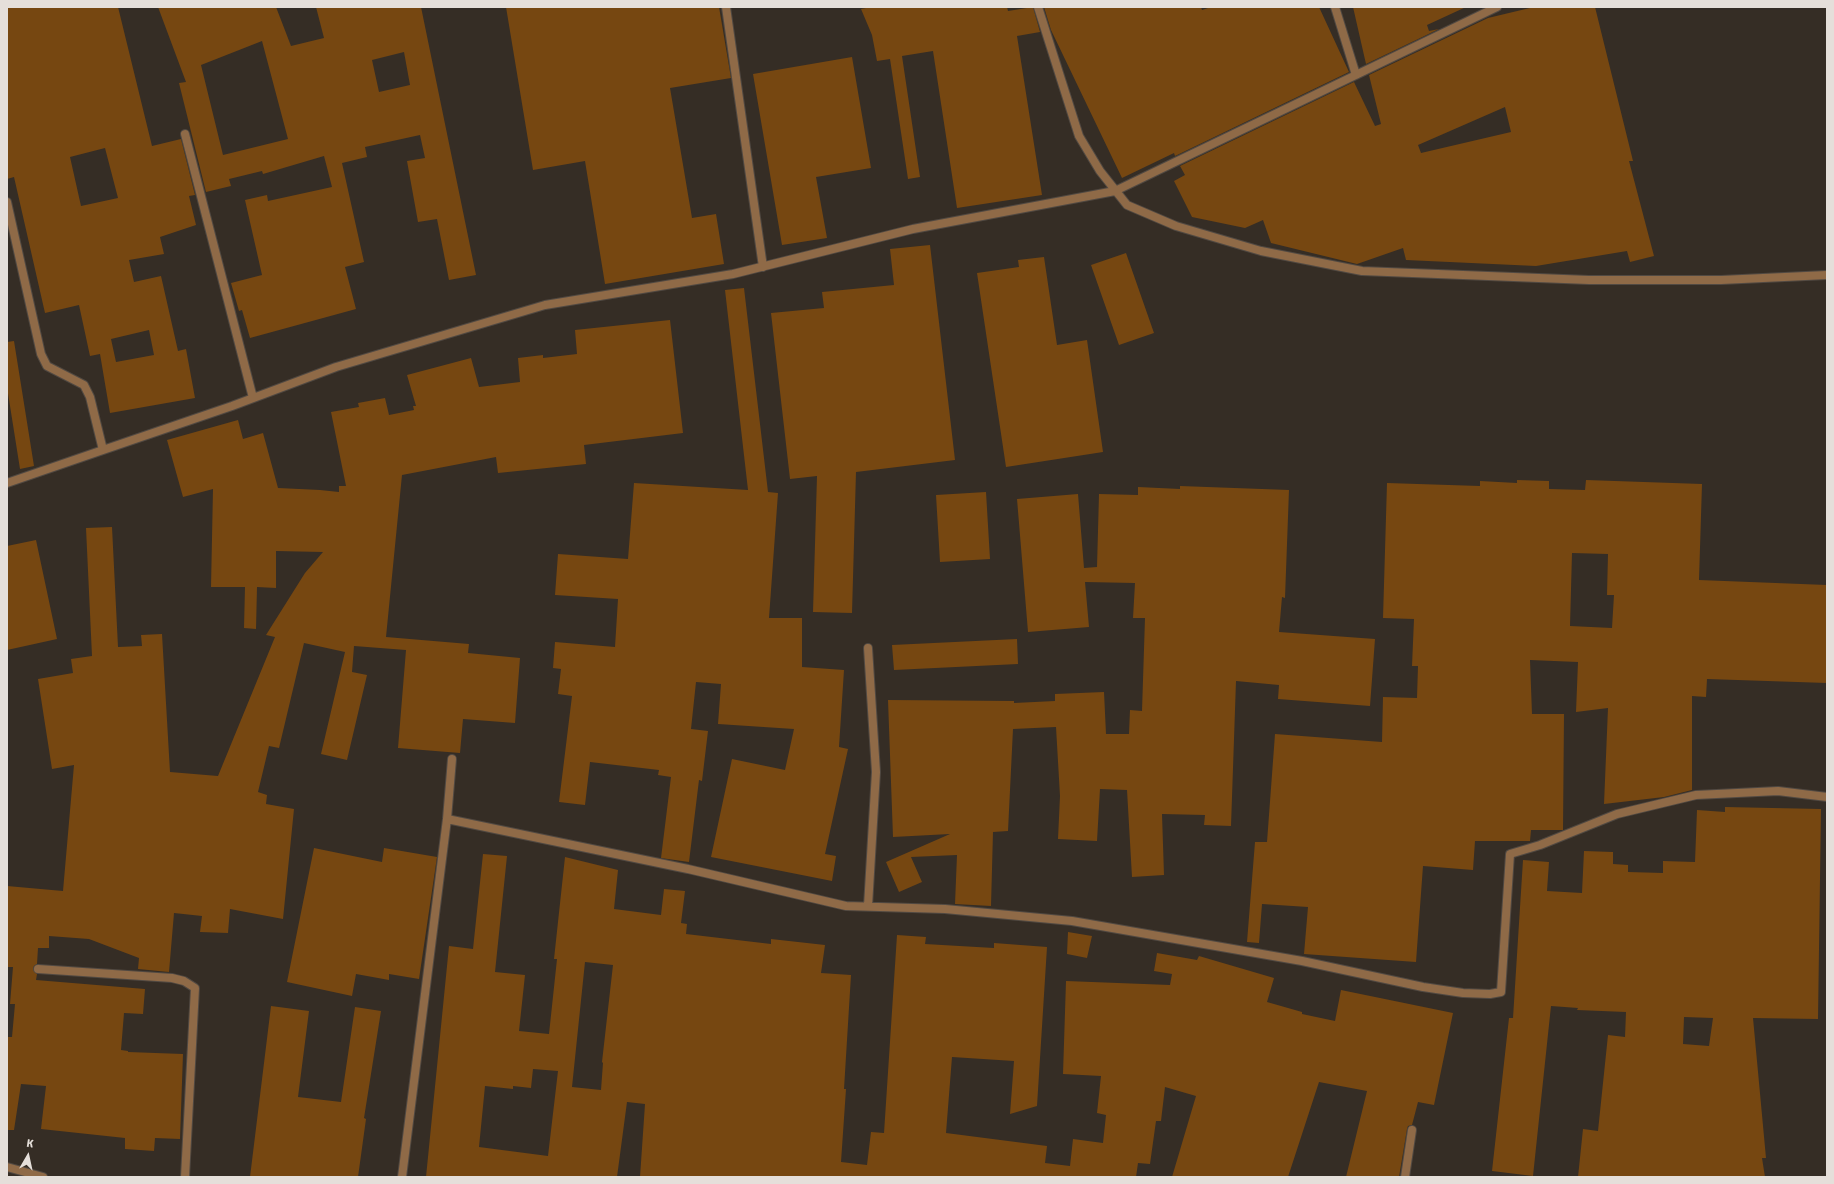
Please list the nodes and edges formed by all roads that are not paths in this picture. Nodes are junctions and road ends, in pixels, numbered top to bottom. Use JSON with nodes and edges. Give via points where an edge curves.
{"nodes":[{"id":1,"x":726,"y":7,"type":"edge"},
{"id":2,"x":1038,"y":7,"type":"edge"},
{"id":3,"x":1335,"y":7,"type":"edge"},
{"id":4,"x":1497,"y":7,"type":"edge"},
{"id":5,"x":1356,"y":75,"type":"junction"},
{"id":6,"x":185,"y":134,"type":"dead end"},
{"id":7,"x":1115,"y":191,"type":"junction"},
{"id":8,"x":7,"y":202,"type":"edge"},
{"id":9,"x":763,"y":267,"type":"junction"},
{"id":10,"x":1827,"y":275,"type":"edge"},
{"id":11,"x":253,"y":398,"type":"junction"},
{"id":12,"x":103,"y":450,"type":"junction"},
{"id":13,"x":7,"y":483,"type":"edge"},
{"id":14,"x":868,"y":648,"type":"dead end"},
{"id":15,"x":452,"y":759,"type":"dead end"},
{"id":16,"x":1827,"y":796,"type":"edge"},
{"id":17,"x":447,"y":818,"type":"junction"},
{"id":18,"x":868,"y":906,"type":"junction"},
{"id":19,"x":38,"y":969,"type":"dead end"},
{"id":20,"x":1412,"y":1130,"type":"dead end"},
{"id":21,"x":7,"y":1167,"type":"edge"},
{"id":22,"x":43,"y":1177,"type":"edge"},
{"id":23,"x":185,"y":1177,"type":"edge"},
{"id":24,"x":402,"y":1177,"type":"edge"},
{"id":25,"x":1405,"y":1177,"type":"edge"}],
"edges":[{"from":1,"to":9,"type":"street"},
{"from":2,"to":7,"type":"street","via":[[1079,136]]},
{"from":3,"to":5,"type":"street"},
{"from":4,"to":5,"type":"street"},
{"from":5,"to":7,"type":"street"},
{"from":6,"to":11,"type":"street"},
{"from":7,"to":9,"type":"street","via":[[913,229]]},
{"from":7,"to":10,"type":"street","via":[[1127,205],[1176,226],[1260,251],[1362,271],[1597,280],[1721,280]]},
{"from":8,"to":12,"type":"street","via":[[41,354],[47,366],[84,384],[90,397]]},
{"from":9,"to":11,"type":"street","via":[[545,305],[336,367]]},
{"from":11,"to":12,"type":"street"},
{"from":12,"to":13,"type":"street"},
{"from":14,"to":18,"type":"street","via":[[876,772]]},
{"from":15,"to":17,"type":"street"},
{"from":16,"to":18,"type":"street","via":[[1778,791],[1696,796],[1617,814],[1540,845],[1510,854],[1500,992],[1490,994],[1423,987],[1302,961],[1072,921],[945,909]]},
{"from":17,"to":18,"type":"street","via":[[688,869],[846,906]]},
{"from":17,"to":24,"type":"street"},
{"from":19,"to":23,"type":"street","via":[[172,978],[184,981],[195,988]]},
{"from":20,"to":25,"type":"street"},
{"from":21,"to":22,"type":"street"}]}
